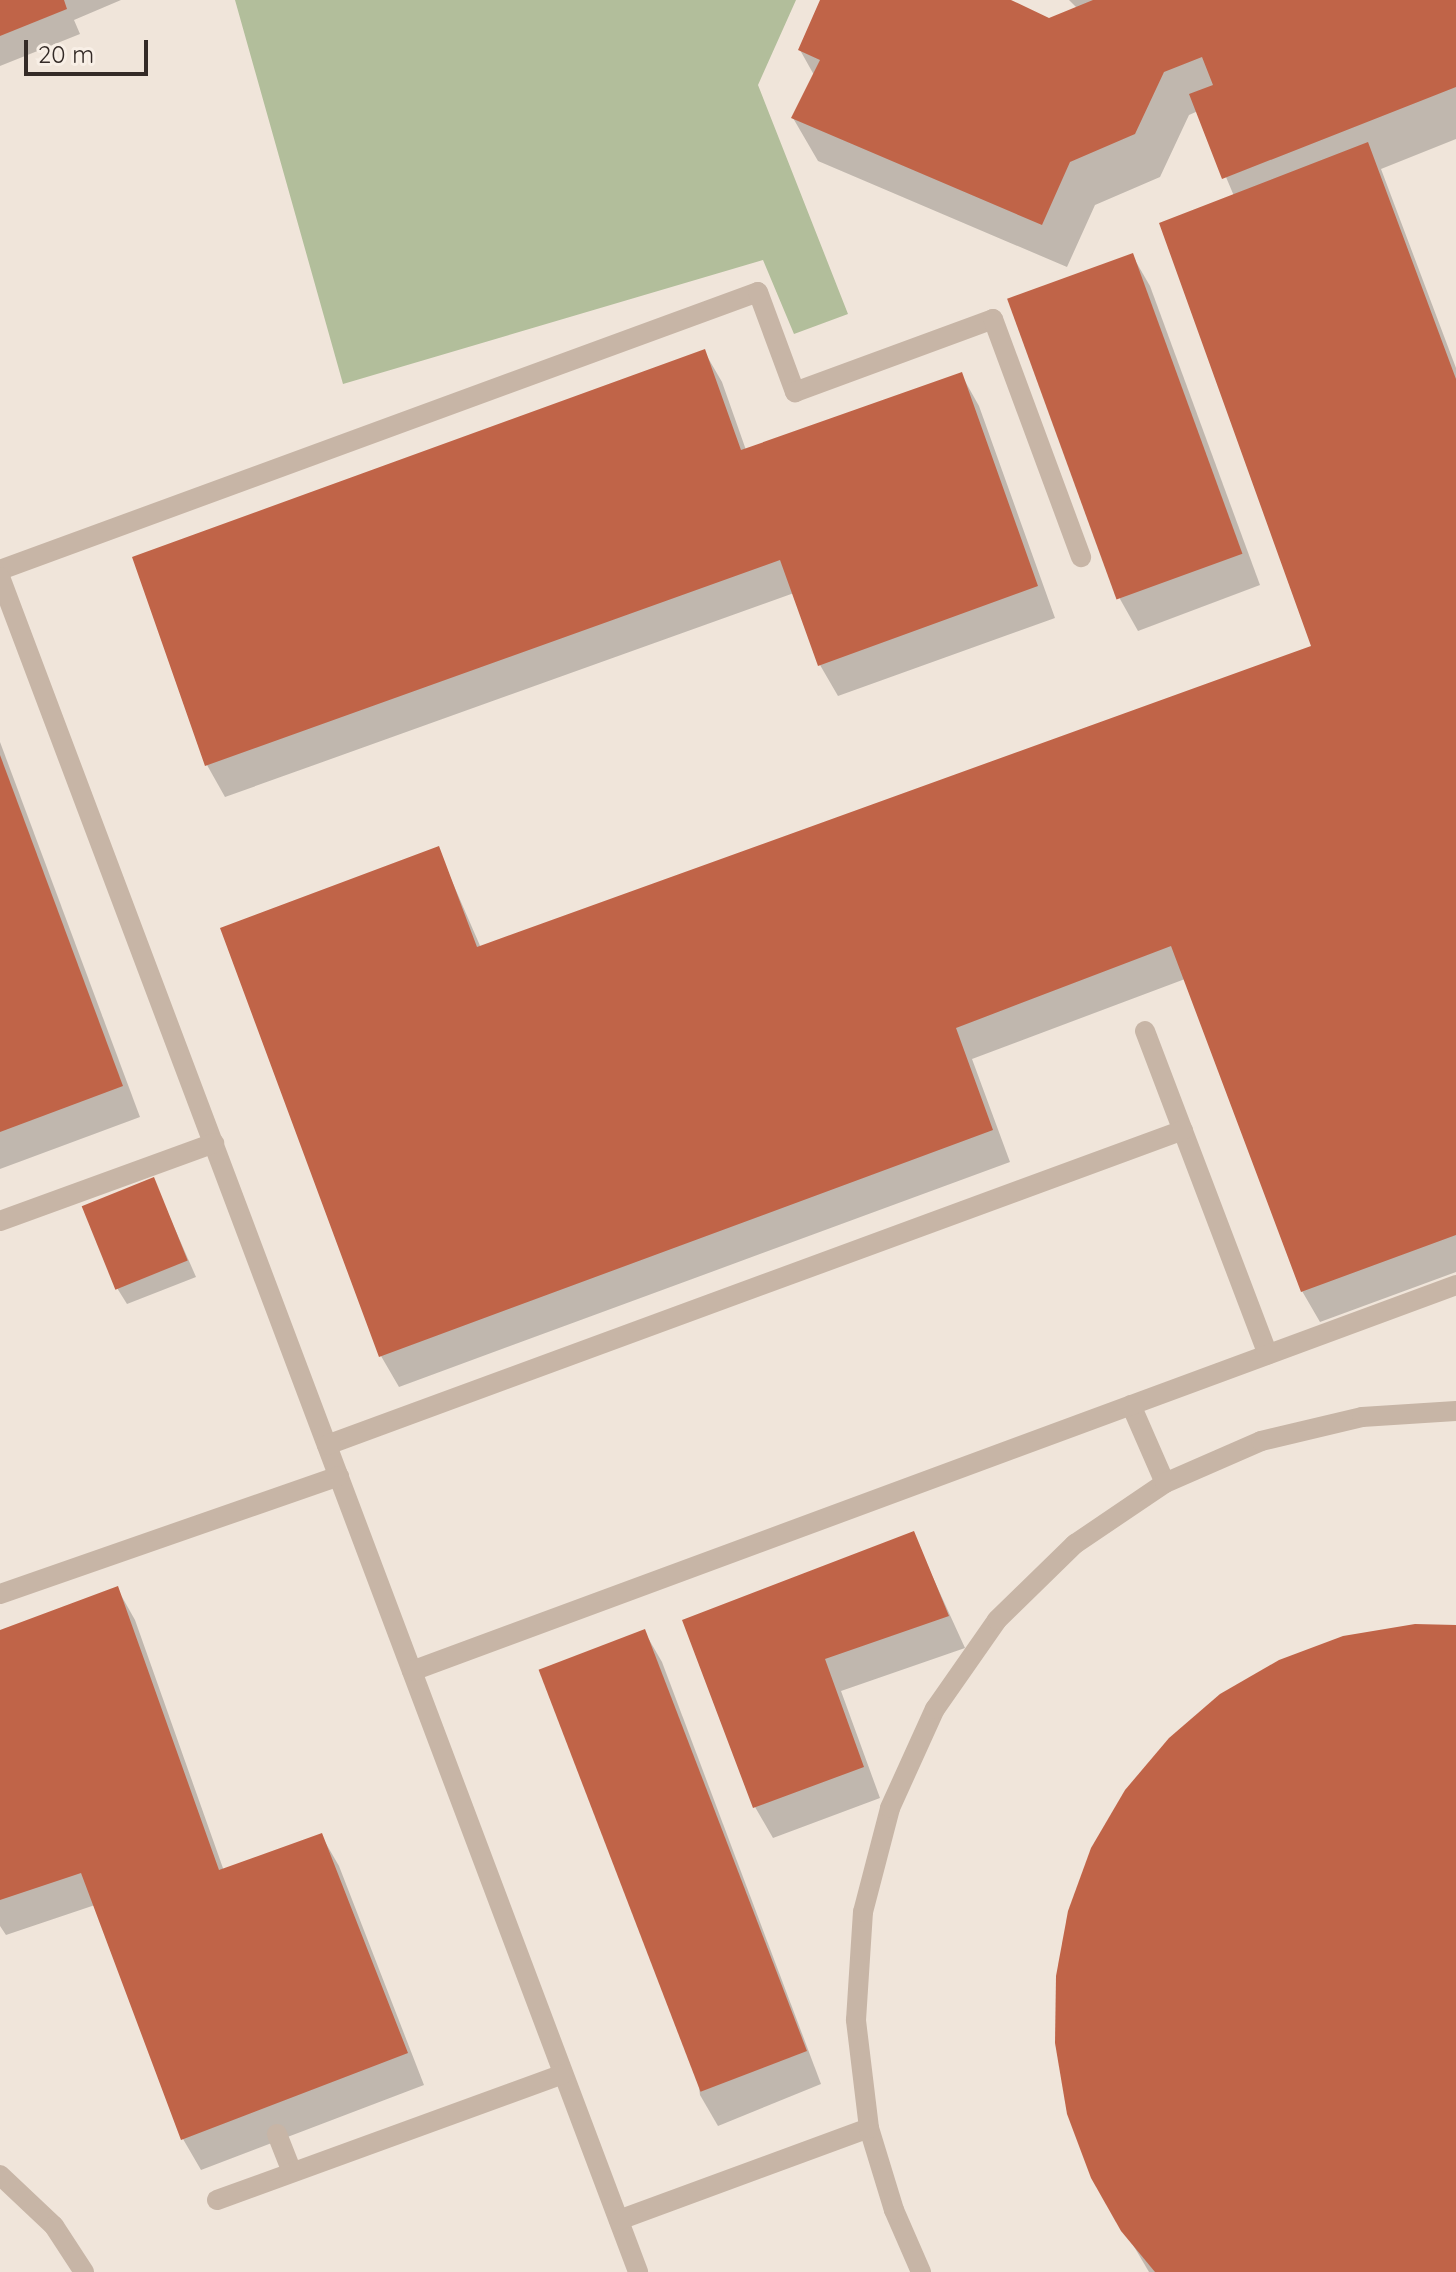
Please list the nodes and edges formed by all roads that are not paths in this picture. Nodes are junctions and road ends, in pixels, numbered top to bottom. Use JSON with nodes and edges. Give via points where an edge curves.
{"nodes":[{"id":1,"x":1081,"y":557,"type":"dead end"},
{"id":2,"x":0,"y":570,"type":"edge"},
{"id":3,"x":0,"y":577,"type":"edge"},
{"id":4,"x":1145,"y":1031,"type":"dead end"},
{"id":5,"x":1183,"y":1130,"type":"junction"},
{"id":6,"x":214,"y":1143,"type":"junction"},
{"id":7,"x":0,"y":1221,"type":"edge"},
{"id":8,"x":1456,"y":1285,"type":"edge"},
{"id":9,"x":1268,"y":1354,"type":"junction"},
{"id":10,"x":1131,"y":1405,"type":"junction"},
{"id":11,"x":1456,"y":1411,"type":"edge"},
{"id":12,"x":327,"y":1445,"type":"junction"},
{"id":13,"x":339,"y":1476,"type":"junction"},
{"id":14,"x":1165,"y":1483,"type":"junction"},
{"id":15,"x":0,"y":1594,"type":"edge"},
{"id":16,"x":412,"y":1671,"type":"junction"},
{"id":17,"x":563,"y":2074,"type":"junction"},
{"id":18,"x":869,"y":2128,"type":"junction"},
{"id":19,"x":277,"y":2134,"type":"dead end"},
{"id":20,"x":292,"y":2172,"type":"junction"},
{"id":21,"x":0,"y":2175,"type":"edge"},
{"id":22,"x":217,"y":2200,"type":"dead end"},
{"id":23,"x":619,"y":2220,"type":"junction"},
{"id":24,"x":84,"y":2272,"type":"edge"},
{"id":25,"x":638,"y":2272,"type":"edge"},
{"id":26,"x":921,"y":2272,"type":"edge"}],
"edges":[{"from":1,"to":2,"type":"lane","via":[[993,319],[795,392],[758,292]]},
{"from":3,"to":6,"type":"lane"},
{"from":4,"to":5,"type":"lane"},
{"from":5,"to":9,"type":"lane"},
{"from":5,"to":12,"type":"lane"},
{"from":6,"to":7,"type":"lane"},
{"from":6,"to":12,"type":"lane"},
{"from":8,"to":9,"type":"lane"},
{"from":9,"to":10,"type":"lane"},
{"from":10,"to":14,"type":"lane"},
{"from":10,"to":16,"type":"lane"},
{"from":11,"to":14,"type":"lane","via":[[1362,1417],[1261,1441]]},
{"from":12,"to":13,"type":"lane"},
{"from":13,"to":15,"type":"lane"},
{"from":13,"to":16,"type":"lane"},
{"from":14,"to":18,"type":"lane","via":[[1075,1544],[997,1620],[935,1709],[922,1737],[890,1808],[863,1912],[856,2020]]},
{"from":16,"to":17,"type":"lane"},
{"from":17,"to":20,"type":"lane"},
{"from":17,"to":23,"type":"lane"},
{"from":18,"to":23,"type":"lane"},
{"from":18,"to":26,"type":"lane","via":[[894,2210]]},
{"from":19,"to":20,"type":"lane"},
{"from":20,"to":22,"type":"lane"},
{"from":21,"to":24,"type":"lane","via":[[54,2226]]},
{"from":23,"to":25,"type":"lane"}]}
